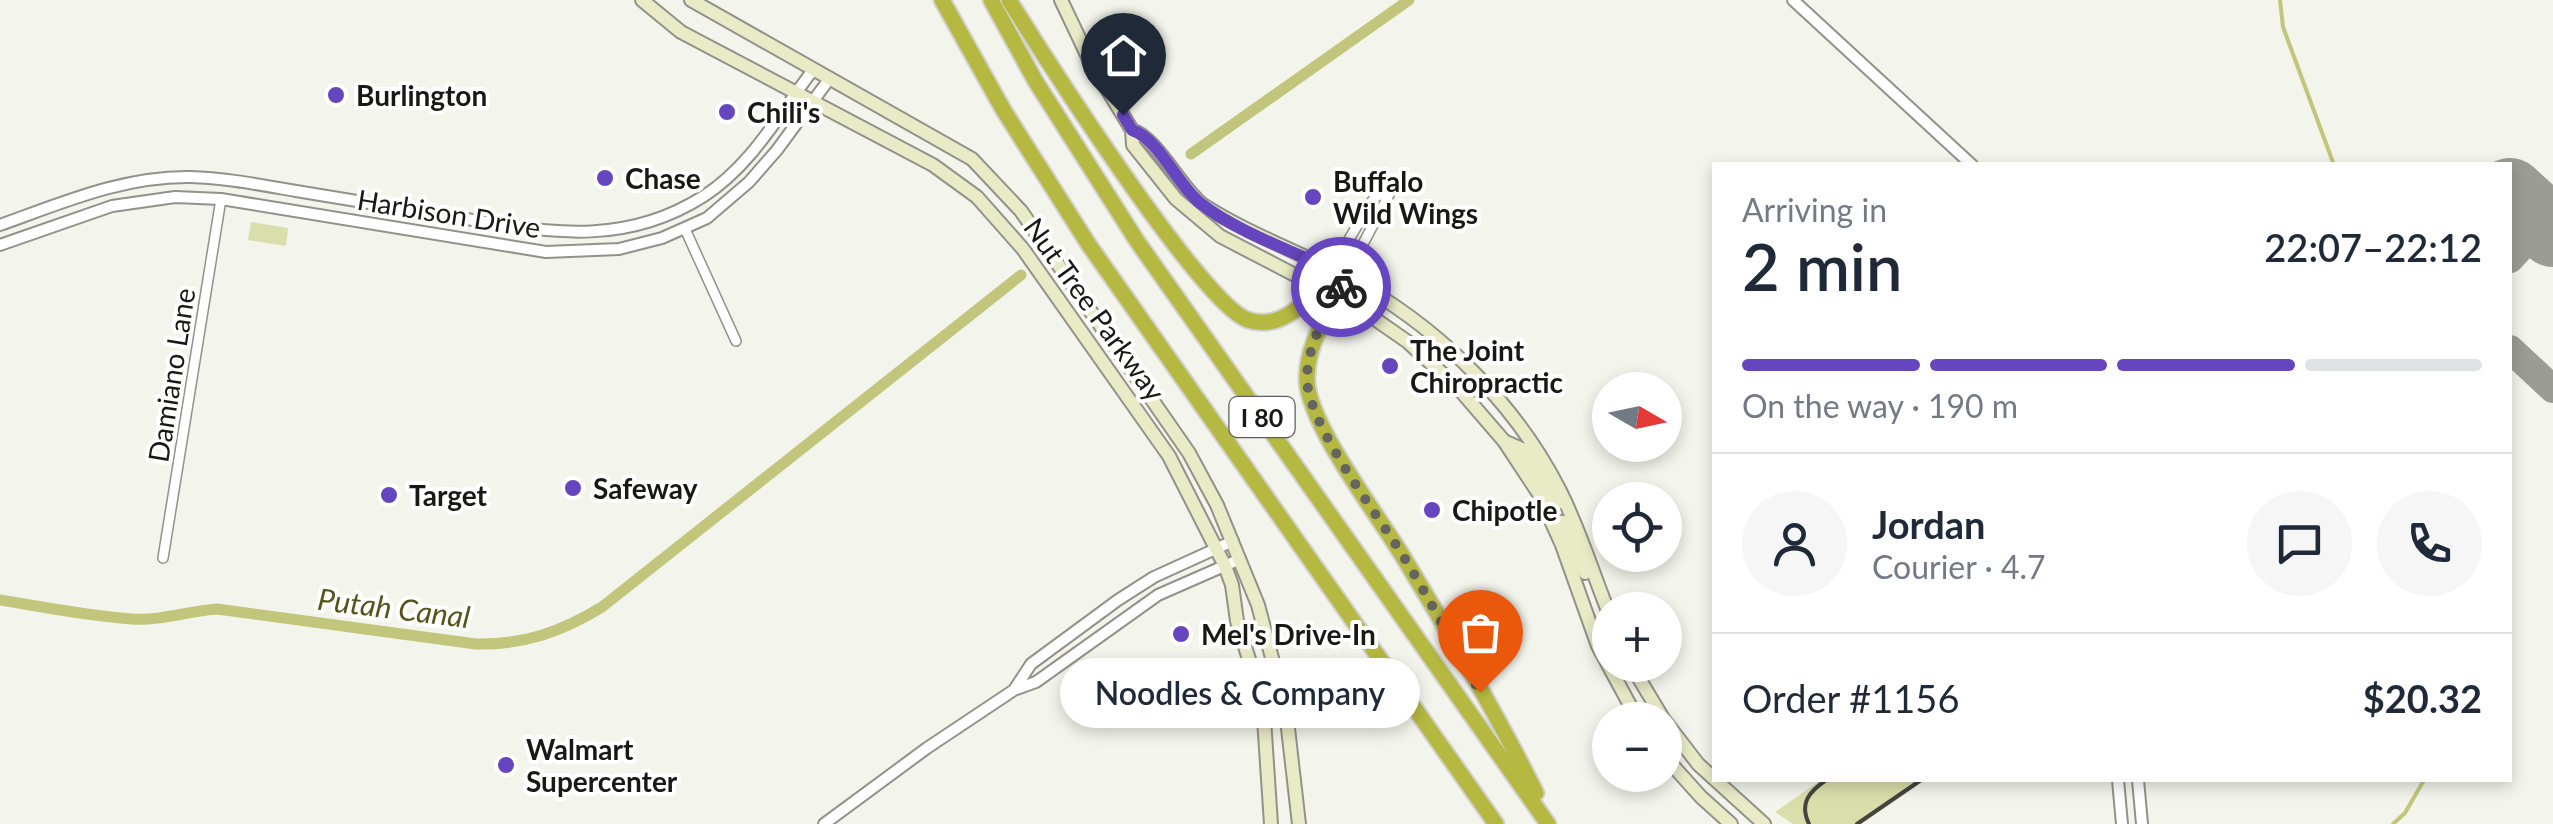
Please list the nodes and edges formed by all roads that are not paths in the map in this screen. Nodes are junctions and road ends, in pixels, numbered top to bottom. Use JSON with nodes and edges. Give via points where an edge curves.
{"nodes":[{"id":1,"x":642,"y":0,"type":"edge"},
{"id":2,"x":691,"y":0,"type":"edge"},
{"id":3,"x":942,"y":0,"type":"edge"},
{"id":4,"x":991,"y":0,"type":"edge"},
{"id":5,"x":1009,"y":0,"type":"edge"},
{"id":6,"x":1061,"y":0,"type":"edge"},
{"id":7,"x":1793,"y":0,"type":"edge"},
{"id":8,"x":813,"y":70,"type":"junction"},
{"id":9,"x":830,"y":78,"type":"junction"},
{"id":10,"x":794,"y":94,"type":"junction"},
{"id":11,"x":812,"y":104,"type":"junction"},
{"id":12,"x":1132,"y":130,"type":"junction"},
{"id":13,"x":1969,"y":162,"type":"edge"},
{"id":14,"x":221,"y":199,"type":"junction"},
{"id":15,"x":0,"y":225,"type":"edge"},
{"id":16,"x":685,"y":228,"type":"junction"},
{"id":17,"x":0,"y":245,"type":"edge"},
{"id":18,"x":1330,"y":269,"type":"junction"},
{"id":19,"x":1347,"y":277,"type":"junction"},
{"id":20,"x":1320,"y":287,"type":"junction"},
{"id":21,"x":1336,"y":295,"type":"junction"},
{"id":22,"x":736,"y":340,"type":"dead end"},
{"id":23,"x":1504,"y":440,"type":"junction"},
{"id":24,"x":1566,"y":504,"type":"junction"},
{"id":25,"x":1552,"y":521,"type":"junction"},
{"id":26,"x":1233,"y":540,"type":"junction"},
{"id":27,"x":1217,"y":548,"type":"junction"},
{"id":28,"x":164,"y":558,"type":"dead end"},
{"id":29,"x":1240,"y":559,"type":"junction"},
{"id":30,"x":1225,"y":566,"type":"junction"},
{"id":31,"x":1592,"y":592,"type":"edge"},
{"id":32,"x":1601,"y":592,"type":"edge"},
{"id":33,"x":1014,"y":690,"type":"junction"},
{"id":34,"x":1628,"y":702,"type":"edge"},
{"id":35,"x":1682,"y":743,"type":"edge"},
{"id":36,"x":1682,"y":776,"type":"edge"},
{"id":37,"x":1712,"y":777,"type":"edge"},
{"id":38,"x":1718,"y":782,"type":"edge"},
{"id":39,"x":2118,"y":782,"type":"edge"},
{"id":40,"x":2138,"y":782,"type":"edge"},
{"id":41,"x":824,"y":824,"type":"edge"},
{"id":42,"x":1272,"y":824,"type":"edge"},
{"id":43,"x":1298,"y":824,"type":"edge"},
{"id":44,"x":1496,"y":824,"type":"edge"},
{"id":45,"x":1549,"y":824,"type":"edge"},
{"id":46,"x":1731,"y":824,"type":"edge"},
{"id":47,"x":1764,"y":824,"type":"edge"},
{"id":48,"x":2122,"y":824,"type":"edge"},
{"id":49,"x":2142,"y":824,"type":"edge"}],
"edges":[{"from":1,"to":10,"type":"main road","name":"Nut Tree Parkway","via":[[681,32]]},
{"from":2,"to":8,"type":"main road","name":"Nut Tree Parkway"},
{"from":3,"to":44,"type":"highway","number":"I 80","via":[[1082,234]]},
{"from":4,"to":45,"type":"highway","number":"I 80","via":[[1137,240]]},
{"from":5,"to":20,"type":"highway","via":[[1151,210],[1232,312],[1262,323],[1277,320]]},
{"from":6,"to":12,"type":"main road"},
{"from":7,"to":13,"type":"street"},
{"from":8,"to":9,"type":"main road","name":"Nut Tree Parkway"},
{"from":8,"to":10,"type":"street","name":"Harbison Drive"},
{"from":9,"to":11,"type":"street","name":"Harbison Drive"},
{"from":9,"to":26,"type":"main road","name":"Nut Tree Parkway","via":[[972,160],[1021,211],[1189,453]]},
{"from":10,"to":11,"type":"main road","name":"Nut Tree Parkway"},
{"from":10,"to":15,"type":"street","name":"Harbison Drive","via":[[758,146],[718,185],[663,217],[614,231],[549,232],[191,178],[108,187]]},
{"from":11,"to":16,"type":"street","name":"Harbison Drive","via":[[748,182]]},
{"from":11,"to":27,"type":"main road","name":"Nut Tree Parkway","via":[[976,196],[1024,249],[1169,456]]},
{"from":12,"to":18,"type":"main road","via":[[1144,134],[1204,206]]},
{"from":12,"to":20,"type":"main road","via":[[1133,145],[1195,218]]},
{"from":14,"to":16,"type":"street","name":"Harbison Drive","via":[[546,252],[604,252]]},
{"from":14,"to":17,"type":"street","name":"Harbison Drive","via":[[112,206]]},
{"from":14,"to":28,"type":"street","name":"Damiano Lane"},
{"from":16,"to":22,"type":"street"},
{"from":18,"to":19,"type":"main road"},
{"from":18,"to":19,"type":"street","via":[[1374,198],[1392,189]]},
{"from":18,"to":20,"type":"street"},
{"from":19,"to":21,"type":"street"},
{"from":19,"to":24,"type":"main road","via":[[1393,305],[1470,369],[1531,440]]},
{"from":20,"to":21,"type":"main road"},
{"from":21,"to":23,"type":"main road","via":[[1430,360]]},
{"from":21,"to":45,"type":"highway","via":[[1313,342],[1310,398],[1515,750]]},
{"from":23,"to":24,"type":"main road","via":[[1522,449],[1554,501]]},
{"from":23,"to":25,"type":"main road"},
{"from":24,"to":32,"type":"main road"},
{"from":25,"to":31,"type":"main road","via":[[1568,529]]},
{"from":25,"to":34,"type":"main road","via":[[1598,646]]},
{"from":26,"to":27,"type":"street"},
{"from":26,"to":29,"type":"main road","name":"Nut Tree Parkway"},
{"from":27,"to":30,"type":"main road","name":"Nut Tree Parkway"},
{"from":27,"to":33,"type":"street","via":[[1118,600],[1030,664]]},
{"from":29,"to":30,"type":"street"},
{"from":29,"to":43,"type":"main road","name":"Nut Tree Parkway","via":[[1286,712]]},
{"from":30,"to":33,"type":"street","via":[[1158,595],[1036,682]]},
{"from":30,"to":42,"type":"main road","name":"Nut Tree Parkway","via":[[1262,704]]},
{"from":33,"to":41,"type":"street"},
{"from":35,"to":37,"type":"main road"},
{"from":36,"to":46,"type":"main road"},
{"from":38,"to":47,"type":"main road"},
{"from":39,"to":48,"type":"street"},
{"from":40,"to":49,"type":"street"}]}
